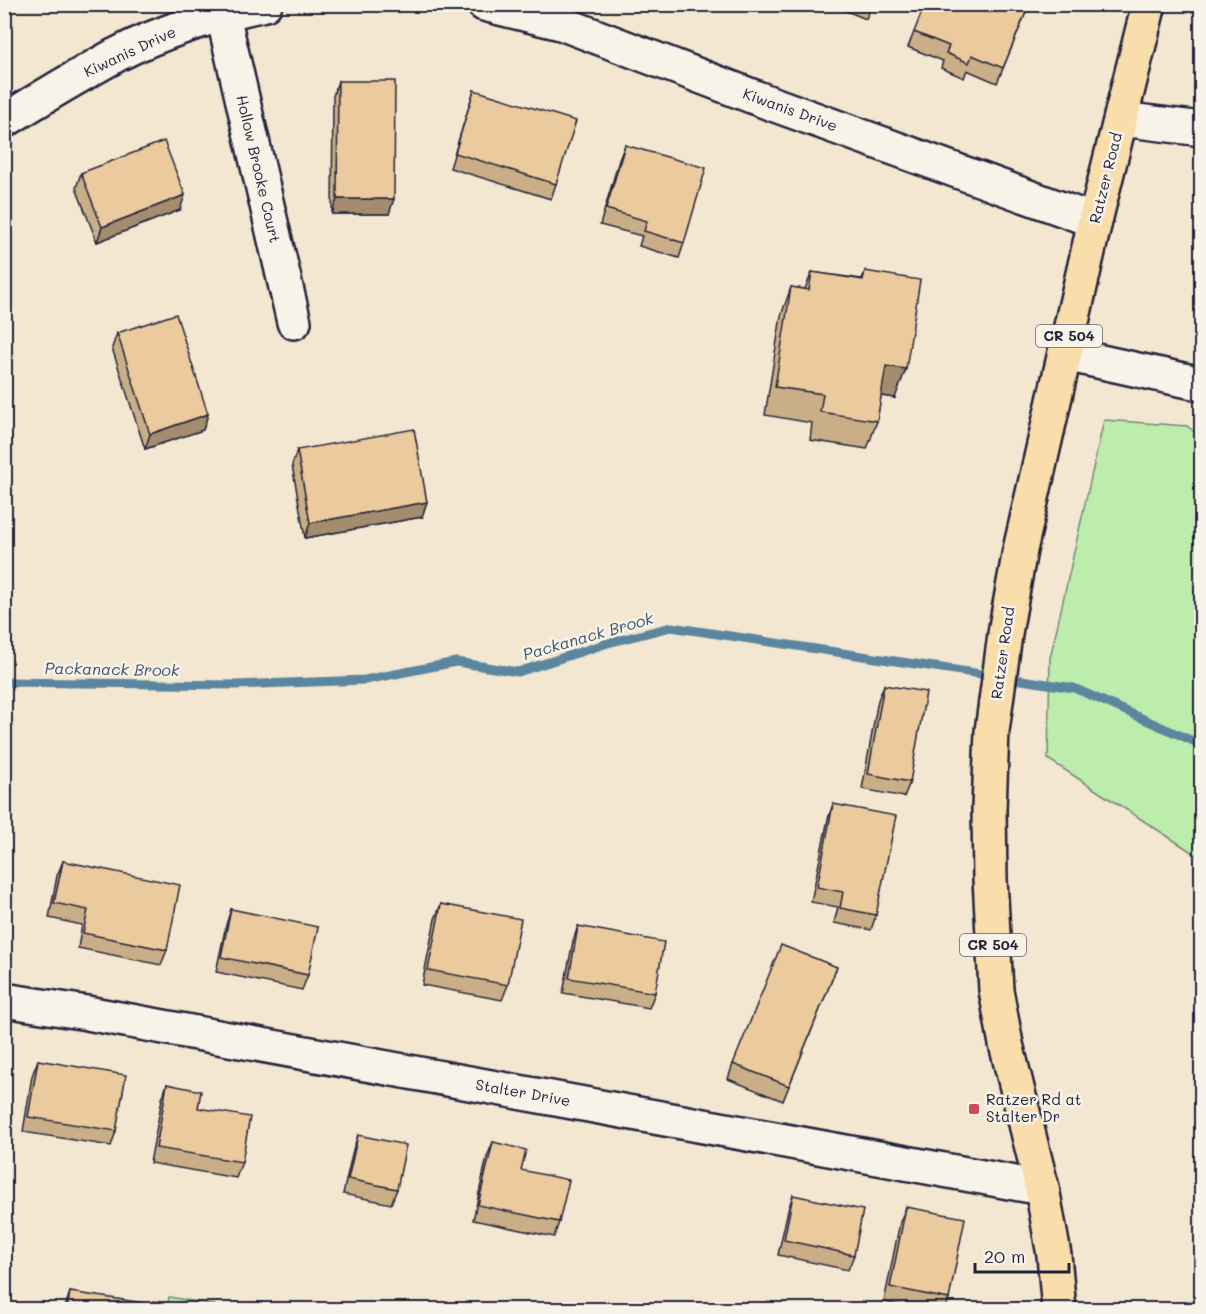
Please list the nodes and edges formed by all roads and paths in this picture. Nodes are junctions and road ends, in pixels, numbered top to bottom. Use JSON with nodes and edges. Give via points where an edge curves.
{"nodes":[{"id":1,"x":265,"y":4,"type":"edge"},
{"id":2,"x":484,"y":4,"type":"edge"},
{"id":3,"x":1149,"y":4,"type":"edge"},
{"id":4,"x":223,"y":15,"type":"junction"},
{"id":5,"x":1121,"y":119,"type":"junction"},
{"id":6,"x":4,"y":121,"type":"edge"},
{"id":7,"x":1202,"y":129,"type":"edge"},
{"id":8,"x":1095,"y":221,"type":"junction"},
{"id":9,"x":294,"y":322,"type":"dead end"},
{"id":10,"x":1065,"y":354,"type":"junction"},
{"id":11,"x":1202,"y":384,"type":"edge"},
{"id":12,"x":4,"y":1000,"type":"edge"},
{"id":13,"x":1042,"y":1188,"type":"junction"},
{"id":14,"x":1059,"y":1310,"type":"edge"}],
"edges":[{"from":1,"to":4,"type":"street","name":"Kiwanis Drive"},
{"from":2,"to":8,"type":"street","name":"Kiwanis Drive","via":[[561,23]]},
{"from":3,"to":5,"type":"main road","name":"Ratzer Road","number":"CR 504"},
{"from":4,"to":6,"type":"street","name":"Kiwanis Drive","via":[[179,28],[118,54]]},
{"from":4,"to":9,"type":"street","name":"Hollow Brooke Court"},
{"from":5,"to":7,"type":"street"},
{"from":5,"to":8,"type":"main road","name":"Ratzer Road","number":"CR 504"},
{"from":8,"to":10,"type":"main road","name":"Ratzer Road","number":"CR 504"},
{"from":10,"to":11,"type":"street"},
{"from":10,"to":13,"type":"main road","name":"Ratzer Road","number":"CR 504","via":[[1006,627],[992,731],[989,809],[996,990]]},
{"from":12,"to":13,"type":"street","name":"Stalter Drive"},
{"from":13,"to":14,"type":"main road","name":"Ratzer Road","number":"CR 504"}]}
